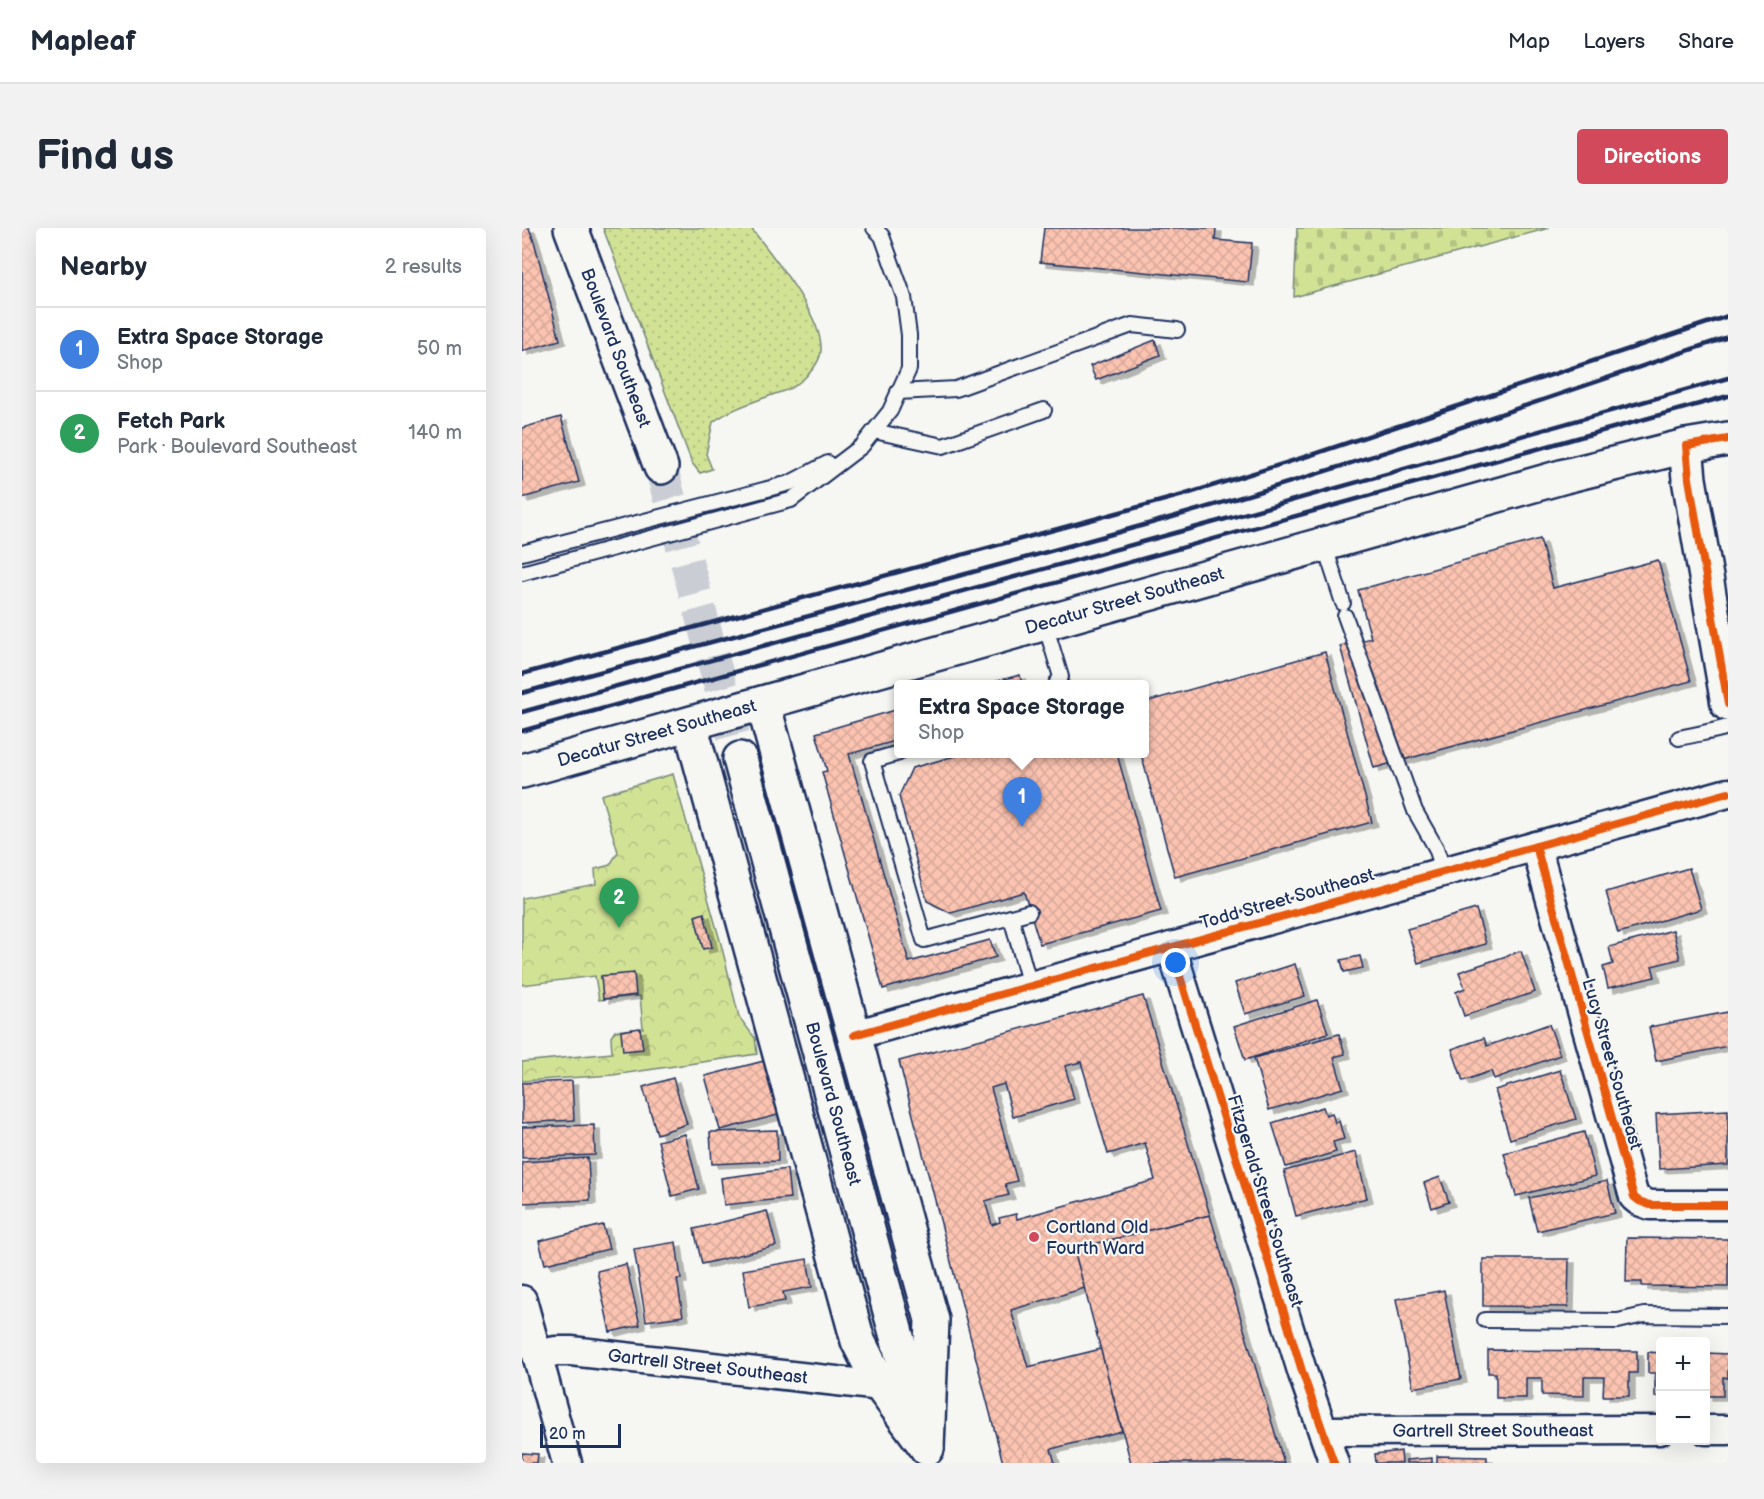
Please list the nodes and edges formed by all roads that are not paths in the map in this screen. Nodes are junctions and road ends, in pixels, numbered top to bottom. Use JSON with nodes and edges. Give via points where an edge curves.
{"nodes":[{"id":1,"x":571,"y":228,"type":"edge"},
{"id":2,"x":874,"y":228,"type":"edge"},
{"id":3,"x":1177,"y":330,"type":"dead end"},
{"id":4,"x":898,"y":392,"type":"junction"},
{"id":5,"x":1044,"y":410,"type":"dead end"},
{"id":6,"x":874,"y":430,"type":"junction"},
{"id":7,"x":1728,"y":439,"type":"edge"},
{"id":8,"x":862,"y":446,"type":"junction"},
{"id":9,"x":1686,"y":446,"type":"junction"},
{"id":10,"x":661,"y":467,"type":"tunnel mouth"},
{"id":11,"x":1324,"y":544,"type":"junction"},
{"id":12,"x":522,"y":554,"type":"edge"},
{"id":13,"x":522,"y":573,"type":"edge"},
{"id":14,"x":1045,"y":624,"type":"junction"},
{"id":15,"x":1723,"y":642,"type":"edge"},
{"id":16,"x":1059,"y":680,"type":"edge"},
{"id":17,"x":763,"y":704,"type":"junction"},
{"id":18,"x":1728,"y":704,"type":"edge"},
{"id":19,"x":690,"y":724,"type":"junction"},
{"id":20,"x":1728,"y":727,"type":"edge"},
{"id":21,"x":1679,"y":738,"type":"dead end"},
{"id":22,"x":894,"y":754,"type":"edge"},
{"id":23,"x":740,"y":759,"type":"tunnel mouth"},
{"id":24,"x":522,"y":771,"type":"edge"},
{"id":25,"x":1728,"y":793,"type":"edge"},
{"id":26,"x":1536,"y":846,"type":"junction"},
{"id":27,"x":1444,"y":872,"type":"junction"},
{"id":28,"x":1029,"y":912,"type":"dead end"},
{"id":29,"x":1011,"y":917,"type":"junction"},
{"id":30,"x":1171,"y":947,"type":"junction"},
{"id":31,"x":1030,"y":986,"type":"junction"},
{"id":32,"x":854,"y":1035,"type":"junction"},
{"id":33,"x":1728,"y":1205,"type":"edge"},
{"id":34,"x":522,"y":1299,"type":"edge"},
{"id":35,"x":1728,"y":1316,"type":"edge"},
{"id":36,"x":1485,"y":1320,"type":"dead end"},
{"id":37,"x":537,"y":1355,"type":"junction"},
{"id":38,"x":881,"y":1386,"type":"junction"},
{"id":39,"x":1656,"y":1430,"type":"edge"},
{"id":40,"x":1710,"y":1430,"type":"edge"},
{"id":41,"x":1728,"y":1430,"type":"edge"},
{"id":42,"x":1323,"y":1431,"type":"junction"},
{"id":43,"x":929,"y":1455,"type":"edge"},
{"id":44,"x":567,"y":1463,"type":"edge"},
{"id":45,"x":1334,"y":1463,"type":"edge"}],
"edges":[{"from":1,"to":10,"type":"main road","name":"Boulevard Southeast"},
{"from":2,"to":4,"type":"lane","via":[[882,236],[904,297],[909,369]]},
{"from":3,"to":4,"type":"lane","via":[[1132,325],[956,389]]},
{"from":4,"to":6,"type":"lane","via":[[890,411]]},
{"from":5,"to":6,"type":"lane","via":[[943,446]]},
{"from":6,"to":8,"type":"lane"},
{"from":7,"to":9,"type":"main road","name":"Decatur Street Southeast"},
{"from":8,"to":12,"type":"lane","via":[[789,483]]},
{"from":8,"to":13,"type":"lane","via":[[791,500]]},
{"from":9,"to":11,"type":"main road","name":"Decatur Street Southeast"},
{"from":9,"to":15,"type":"main road"},
{"from":11,"to":14,"type":"main road","name":"Decatur Street Southeast"},
{"from":11,"to":27,"type":"lane","via":[[1415,811],[1436,848]]},
{"from":14,"to":16,"type":"lane","via":[[1062,677]]},
{"from":14,"to":17,"type":"main road","name":"Decatur Street Southeast"},
{"from":15,"to":18,"type":"main road"},
{"from":17,"to":19,"type":"main road","name":"Decatur Street Southeast"},
{"from":17,"to":32,"type":"main road"},
{"from":19,"to":24,"type":"main road","name":"Decatur Street Southeast"},
{"from":19,"to":38,"type":"main road","via":[[858,1341]]},
{"from":20,"to":21,"type":"lane"},
{"from":22,"to":29,"type":"lane","via":[[872,761],[924,940]]},
{"from":23,"to":43,"type":"main road","name":"Boulevard Southeast"},
{"from":25,"to":26,"type":"street","name":"Todd Street Southeast"},
{"from":26,"to":27,"type":"street","name":"Todd Street Southeast"},
{"from":26,"to":33,"type":"street","name":"Lucy Street Southeast","via":[[1634,1197],[1650,1205]]},
{"from":27,"to":30,"type":"street","name":"Todd Street Southeast"},
{"from":28,"to":29,"type":"lane"},
{"from":29,"to":31,"type":"lane"},
{"from":30,"to":31,"type":"street","name":"Todd Street Southeast"},
{"from":30,"to":42,"type":"street","name":"Fitzgerald Street Southeast"},
{"from":31,"to":32,"type":"street","name":"Todd Street Southeast"},
{"from":32,"to":43,"type":"main road","via":[[932,1320]]},
{"from":34,"to":37,"type":"street"},
{"from":35,"to":36,"type":"lane","via":[[1644,1315],[1617,1321]]},
{"from":37,"to":38,"type":"street","name":"Gartrell Street Southeast","via":[[571,1351]]},
{"from":37,"to":44,"type":"street"},
{"from":38,"to":43,"type":"main road"},
{"from":39,"to":42,"type":"street","name":"Gartrell Street Southeast"},
{"from":40,"to":41,"type":"street"},
{"from":42,"to":45,"type":"street","name":"Fitzgerald Street Southeast"}]}
